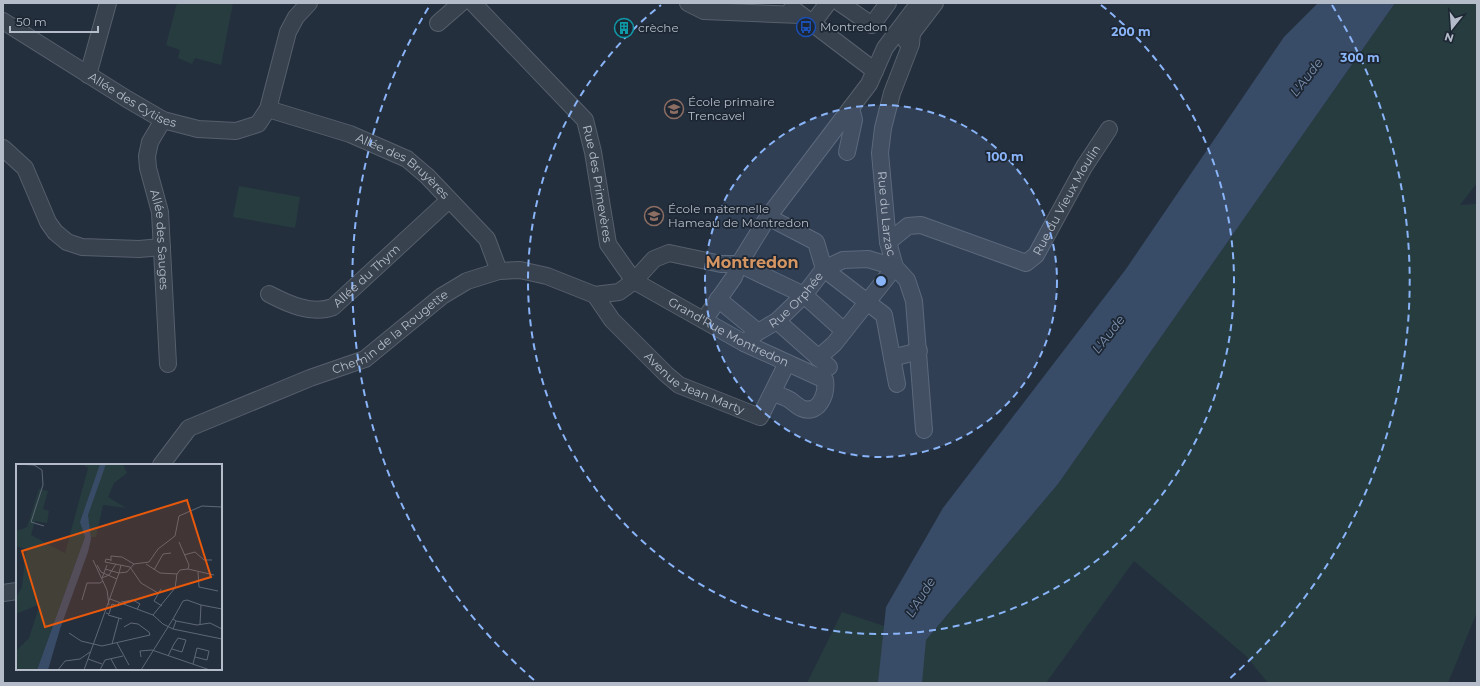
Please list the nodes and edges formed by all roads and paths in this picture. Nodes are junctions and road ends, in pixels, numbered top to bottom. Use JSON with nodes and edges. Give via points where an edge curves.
{"nodes":[{"id":1,"x":108,"y":3,"type":"edge"},
{"id":2,"x":309,"y":3,"type":"edge"},
{"id":3,"x":461,"y":3,"type":"edge"},
{"id":4,"x":473,"y":3,"type":"edge"},
{"id":5,"x":688,"y":3,"type":"edge"},
{"id":6,"x":785,"y":3,"type":"edge"},
{"id":7,"x":828,"y":3,"type":"edge"},
{"id":8,"x":840,"y":3,"type":"edge"},
{"id":9,"x":888,"y":3,"type":"edge"},
{"id":10,"x":919,"y":3,"type":"edge"},
{"id":11,"x":935,"y":3,"type":"edge"},
{"id":12,"x":806,"y":19,"type":"junction"},
{"id":13,"x":3,"y":22,"type":"edge"},
{"id":14,"x":438,"y":23,"type":"dead end"},
{"id":15,"x":908,"y":29,"type":"junction"},
{"id":16,"x":875,"y":71,"type":"junction"},
{"id":17,"x":88,"y":75,"type":"junction"},
{"id":18,"x":851,"y":108,"type":"junction"},
{"id":19,"x":268,"y":109,"type":"junction"},
{"id":20,"x":163,"y":120,"type":"junction"},
{"id":21,"x":1109,"y":129,"type":"dead end"},
{"id":22,"x":3,"y":148,"type":"edge"},
{"id":23,"x":847,"y":152,"type":"dead end"},
{"id":24,"x":449,"y":200,"type":"junction"},
{"id":25,"x":768,"y":217,"type":"junction"},
{"id":26,"x":888,"y":242,"type":"junction"},
{"id":27,"x":162,"y":247,"type":"junction"},
{"id":28,"x":739,"y":264,"type":"junction"},
{"id":29,"x":895,"y":267,"type":"junction"},
{"id":30,"x":824,"y":269,"type":"junction"},
{"id":31,"x":499,"y":271,"type":"junction"},
{"id":32,"x":634,"y":281,"type":"junction"},
{"id":33,"x":269,"y":294,"type":"dead end"},
{"id":34,"x":804,"y":295,"type":"junction"},
{"id":35,"x":594,"y":296,"type":"junction"},
{"id":36,"x":718,"y":299,"type":"junction"},
{"id":37,"x":867,"y":302,"type":"junction"},
{"id":38,"x":704,"y":320,"type":"junction"},
{"id":39,"x":777,"y":321,"type":"junction"},
{"id":40,"x":844,"y":331,"type":"junction"},
{"id":41,"x":758,"y":332,"type":"junction"},
{"id":42,"x":744,"y":343,"type":"junction"},
{"id":43,"x":919,"y":351,"type":"junction"},
{"id":44,"x":892,"y":358,"type":"junction"},
{"id":45,"x":168,"y":364,"type":"dead end"},
{"id":46,"x":790,"y":364,"type":"junction"},
{"id":47,"x":820,"y":364,"type":"junction"},
{"id":48,"x":897,"y":384,"type":"dead end"},
{"id":49,"x":773,"y":393,"type":"junction"},
{"id":50,"x":924,"y":430,"type":"dead end"},
{"id":51,"x":161,"y":464,"type":"edge"},
{"id":52,"x":16,"y":591,"type":"edge"},
{"id":53,"x":3,"y":592,"type":"edge"}],
"edges":[{"from":1,"to":17,"type":"street"},
{"from":2,"to":19,"type":"street","via":[[296,17],[288,32]]},
{"from":3,"to":14,"type":"street"},
{"from":4,"to":32,"type":"street","name":"Rue des Primevères","via":[[585,120],[593,152],[608,244]]},
{"from":5,"to":12,"type":"street","via":[[704,11]]},
{"from":6,"to":12,"type":"street"},
{"from":7,"to":12,"type":"street"},
{"from":8,"to":9,"type":"street","via":[[872,25]]},
{"from":10,"to":15,"type":"street"},
{"from":11,"to":15,"type":"street"},
{"from":12,"to":16,"type":"street"},
{"from":13,"to":17,"type":"street","name":"Allée des Cytises"},
{"from":15,"to":16,"type":"street","via":[[885,48]]},
{"from":15,"to":26,"type":"street","name":"Rue du Larzac","via":[[911,44],[892,93],[880,153]]},
{"from":16,"to":18,"type":"street","via":[[869,84]]},
{"from":17,"to":20,"type":"street","name":"Allée des Cytises"},
{"from":18,"to":23,"type":"street","via":[[854,120]]},
{"from":18,"to":25,"type":"street"},
{"from":19,"to":20,"type":"street","name":"Allée des Cytises","via":[[258,124],[236,131],[198,129]]},
{"from":19,"to":24,"type":"street","name":"Allée des Bruyères","via":[[350,134],[407,159]]},
{"from":20,"to":27,"type":"street","name":"Allée des Sauges","via":[[150,142],[147,156],[160,212]]},
{"from":21,"to":26,"type":"street","name":"Rue du Vieux Moulin","via":[[1084,167],[1036,255],[1026,263],[921,225],[908,226]]},
{"from":22,"to":27,"type":"street","via":[[25,168],[48,222],[67,242],[82,247]]},
{"from":24,"to":31,"type":"street","name":"Allée des Bruyères","via":[[487,239]]},
{"from":24,"to":33,"type":"street","name":"Allée du Thym","via":[[333,307],[313,310],[284,302]]},
{"from":25,"to":28,"type":"street"},
{"from":25,"to":30,"type":"street","via":[[816,242]]},
{"from":26,"to":29,"type":"street","name":"Rue du Larzac"},
{"from":27,"to":45,"type":"street","name":"Allée des Sauges"},
{"from":28,"to":32,"type":"street","via":[[721,264],[669,253],[654,259]]},
{"from":28,"to":34,"type":"street"},
{"from":28,"to":36,"type":"street","via":[[734,277]]},
{"from":29,"to":30,"type":"street","name":"Rue Orphée","via":[[868,259],[843,260]]},
{"from":29,"to":37,"type":"street","name":"Avenue Jean Marty"},
{"from":29,"to":43,"type":"street","name":"Rue du Larzac","via":[[907,280],[914,301]]},
{"from":30,"to":34,"type":"street","name":"Rue Orphée"},
{"from":30,"to":37,"type":"street"},
{"from":31,"to":35,"type":"street","name":"Chemin de la Rougette","via":[[520,270],[547,276]]},
{"from":31,"to":51,"type":"street","name":"Chemin de la Rougette","via":[[467,280],[442,296],[365,359],[310,378],[189,428]]},
{"from":32,"to":35,"type":"street","via":[[619,292]]},
{"from":32,"to":38,"type":"street","name":"Grand'Rue Montredon"},
{"from":34,"to":39,"type":"street","name":"Rue Orphée"},
{"from":34,"to":40,"type":"street"},
{"from":35,"to":49,"type":"street","name":"Avenue Jean Marty","via":[[612,320],[679,385],[760,418]]},
{"from":36,"to":38,"type":"street"},
{"from":36,"to":41,"type":"street"},
{"from":37,"to":40,"type":"street","name":"Avenue Jean Marty"},
{"from":37,"to":44,"type":"street","via":[[884,315]]},
{"from":38,"to":42,"type":"street","name":"Grand'Rue Montredon"},
{"from":39,"to":41,"type":"street","name":"Rue Orphée"},
{"from":39,"to":47,"type":"street"},
{"from":40,"to":47,"type":"street","name":"Avenue Jean Marty"},
{"from":41,"to":42,"type":"street","name":"Rue Orphée"},
{"from":42,"to":46,"type":"street","name":"Grand'Rue Montredon"},
{"from":43,"to":44,"type":"street"},
{"from":43,"to":50,"type":"street","name":"Rue du Larzac"},
{"from":44,"to":48,"type":"street"},
{"from":46,"to":47,"type":"street","name":"Avenue Jean Marty"},
{"from":46,"to":47,"type":"street","name":"Grand'Rue Montredon"},
{"from":46,"to":49,"type":"street","name":"Avenue Jean Marty"},
{"from":47,"to":49,"type":"street","via":[[826,390],[821,403],[812,409],[801,408],[789,399]]},
{"from":52,"to":53,"type":"street"}]}
